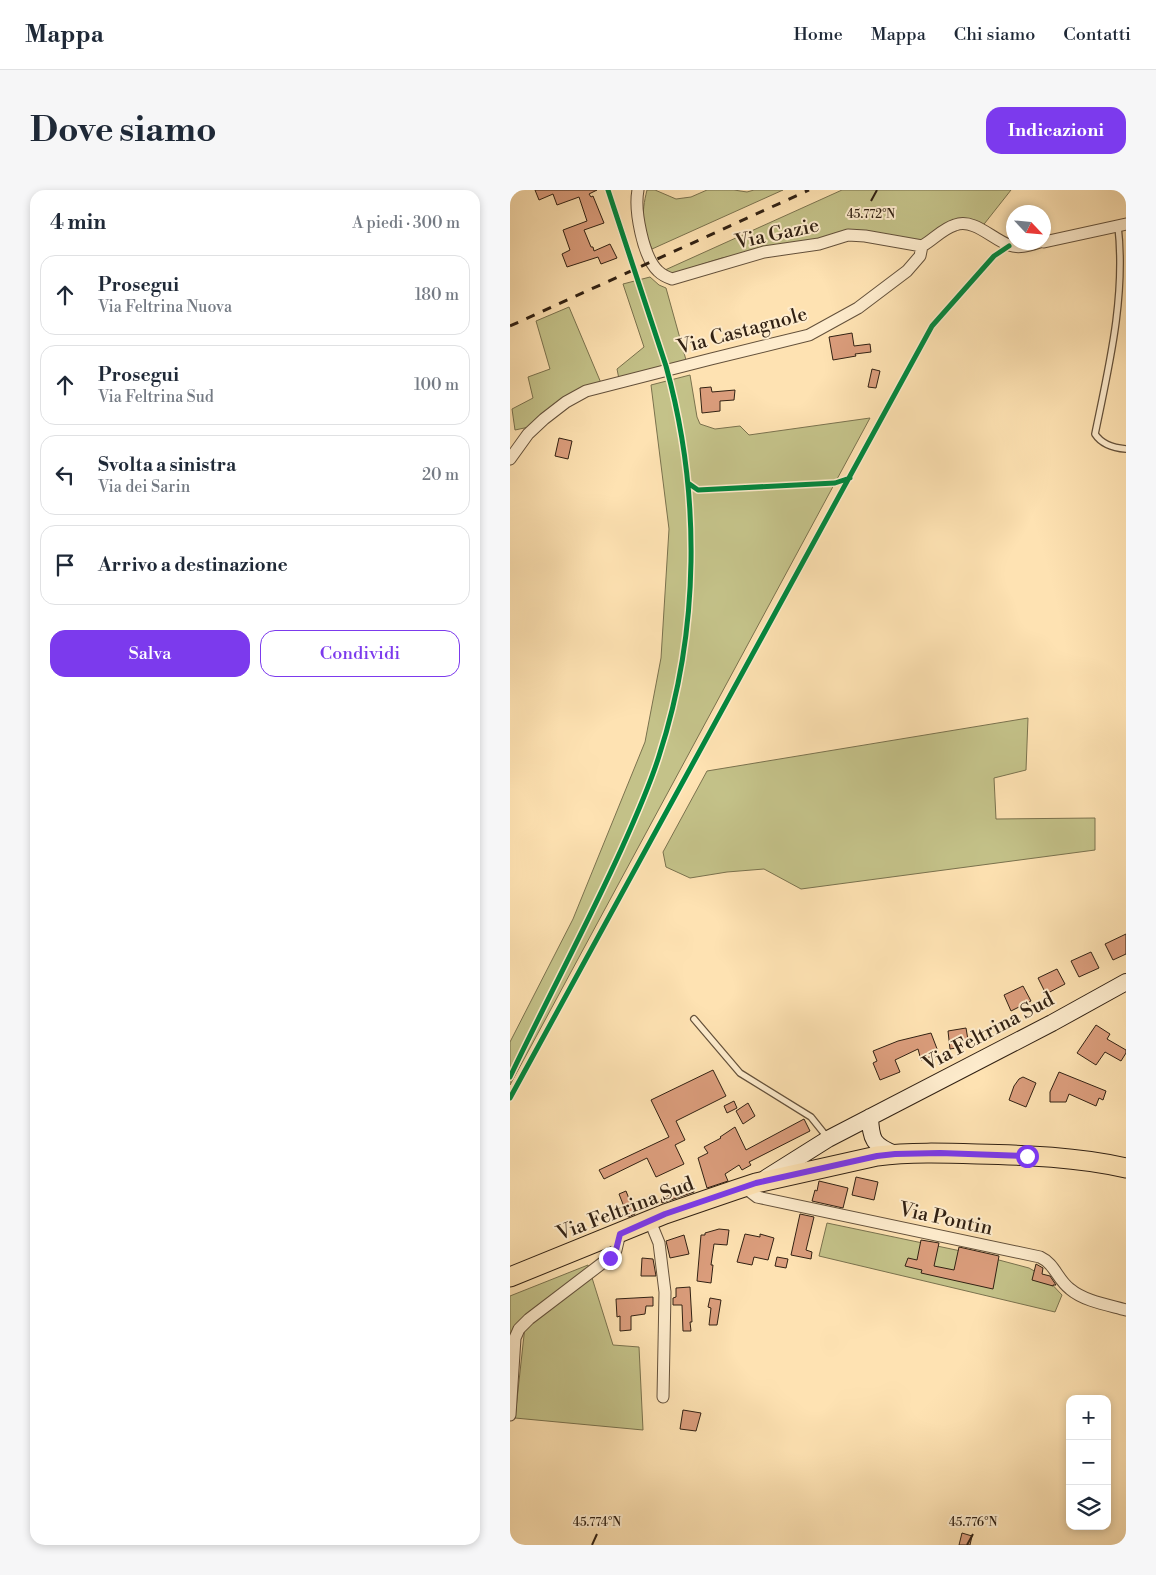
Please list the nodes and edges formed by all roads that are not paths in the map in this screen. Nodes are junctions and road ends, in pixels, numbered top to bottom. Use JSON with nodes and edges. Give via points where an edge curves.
{"nodes":[{"id":1,"x":638,"y":190,"type":"edge"},
{"id":2,"x":1122,"y":225,"type":"edge"},
{"id":3,"x":1051,"y":240,"type":"edge"},
{"id":4,"x":1006,"y":244,"type":"edge"},
{"id":5,"x":922,"y":246,"type":"junction"},
{"id":6,"x":1126,"y":449,"type":"edge"},
{"id":7,"x":510,"y":459,"type":"edge"},
{"id":8,"x":1126,"y":982,"type":"edge"},
{"id":9,"x":694,"y":1019,"type":"dead end"},
{"id":10,"x":870,"y":1117,"type":"junction"},
{"id":11,"x":828,"y":1138,"type":"junction"},
{"id":12,"x":895,"y":1154,"type":"junction"},
{"id":13,"x":1027,"y":1156,"type":"junction"},
{"id":14,"x":1126,"y":1168,"type":"edge"},
{"id":15,"x":1126,"y":1180,"type":"edge"},
{"id":16,"x":750,"y":1185,"type":"junction"},
{"id":17,"x":658,"y":1217,"type":"junction"},
{"id":18,"x":620,"y":1234,"type":"junction"},
{"id":19,"x":510,"y":1277,"type":"edge"},
{"id":20,"x":1126,"y":1310,"type":"edge"},
{"id":21,"x":663,"y":1397,"type":"dead end"},
{"id":22,"x":510,"y":1415,"type":"edge"}],
"edges":[{"from":1,"to":5,"type":"street","name":"Via Gazie","via":[[638,223],[652,263],[663,276],[672,278],[764,252],[820,244],[848,234]]},
{"from":2,"to":3,"type":"street"},
{"from":2,"to":6,"type":"lane","via":[[1117,322],[1095,434],[1100,441]]},
{"from":4,"to":5,"type":"street","via":[[979,228],[955,224]]},
{"from":5,"to":7,"type":"street","name":"Via Castagnole","via":[[920,256],[907,271],[858,308],[809,336],[586,391],[544,419]]},
{"from":8,"to":10,"type":"main road","name":"Via Feltrina Sud"},
{"from":9,"to":11,"type":"lane","via":[[740,1073],[811,1117]]},
{"from":10,"to":11,"type":"main road","name":"Via Feltrina Sud"},
{"from":10,"to":12,"type":"main road","via":[[871,1137],[875,1143]]},
{"from":11,"to":16,"type":"main road","name":"Via Feltrina Sud"},
{"from":12,"to":13,"type":"main road","name":"Via Feltrina Sud"},
{"from":12,"to":16,"type":"main road","name":"Via Feltrina Sud"},
{"from":13,"to":14,"type":"main road"},
{"from":13,"to":15,"type":"main road"},
{"from":16,"to":17,"type":"main road","name":"Via Feltrina Sud"},
{"from":16,"to":20,"type":"street","name":"Via Pontin","via":[[757,1197],[1040,1257],[1048,1261],[1070,1289]]},
{"from":17,"to":18,"type":"main road","name":"Via Feltrina Sud"},
{"from":17,"to":21,"type":"street","via":[[665,1292]]},
{"from":18,"to":19,"type":"main road","name":"Via Feltrina Sud"},
{"from":18,"to":22,"type":"street","via":[[610,1258],[519,1329],[515,1338]]}]}
